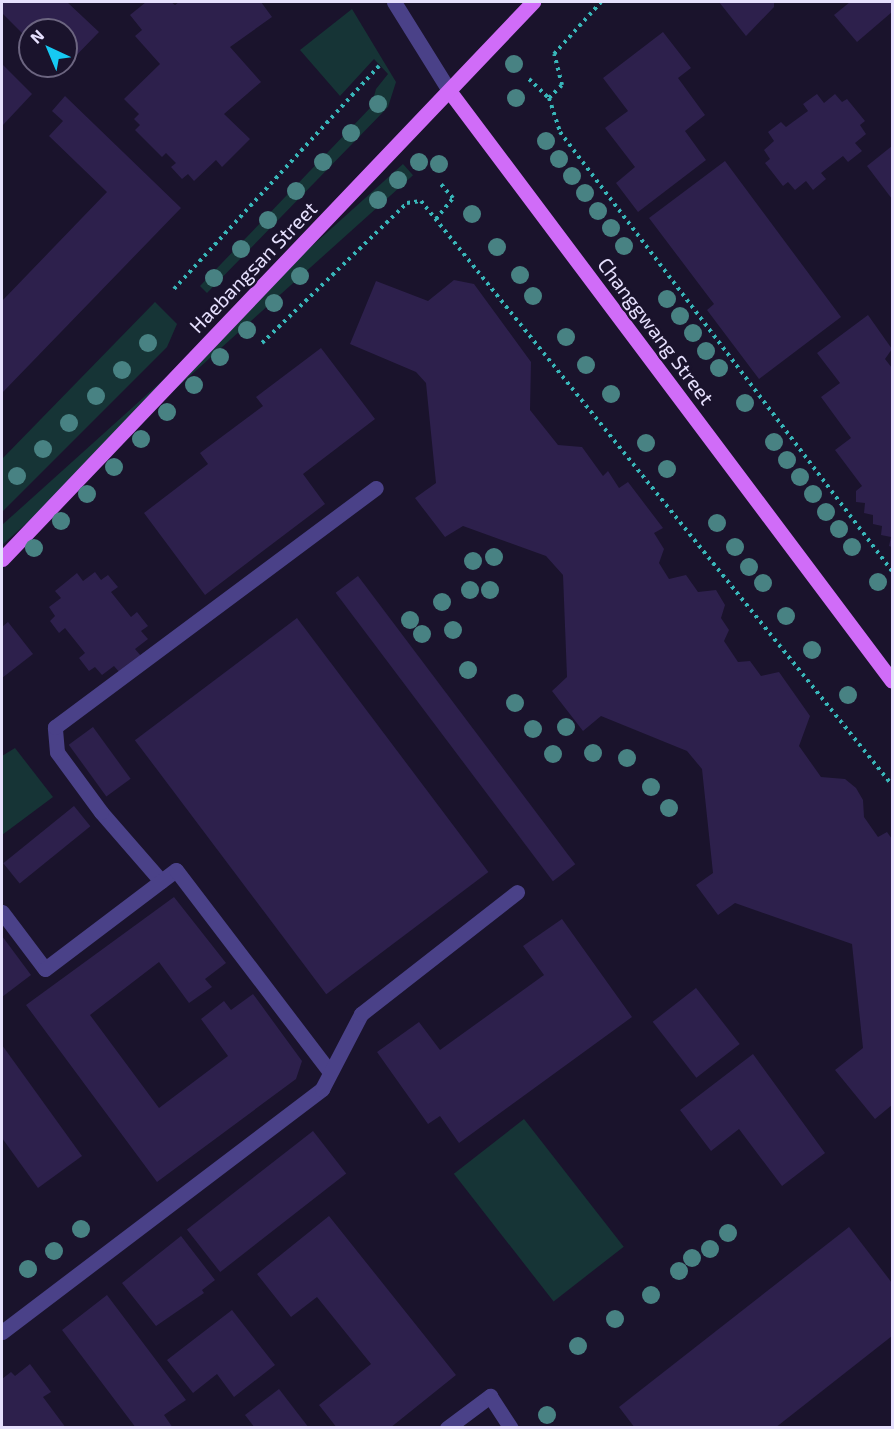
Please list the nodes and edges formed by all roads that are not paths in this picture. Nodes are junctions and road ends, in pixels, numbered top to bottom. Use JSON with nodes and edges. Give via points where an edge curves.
{"nodes":[{"id":1,"x":394,"y":2,"type":"edge"},
{"id":2,"x":533,"y":2,"type":"edge"},
{"id":3,"x":450,"y":92,"type":"junction"},
{"id":4,"x":376,"y":488,"type":"dead end"},
{"id":5,"x":2,"y":559,"type":"edge"},
{"id":6,"x":892,"y":681,"type":"edge"},
{"id":7,"x":161,"y":881,"type":"junction"},
{"id":8,"x":517,"y":892,"type":"dead end"},
{"id":9,"x":2,"y":912,"type":"edge"},
{"id":10,"x":329,"y":1071,"type":"junction"},
{"id":11,"x":2,"y":1332,"type":"edge"},
{"id":12,"x":447,"y":1428,"type":"edge"},
{"id":13,"x":511,"y":1428,"type":"edge"}],
"edges":[{"from":1,"to":3,"type":"street","name":"Changgwang Street"},
{"from":2,"to":3,"type":"main road","name":"Haebangsan Street"},
{"from":3,"to":5,"type":"main road","name":"Haebangsan Street"},
{"from":3,"to":6,"type":"main road","name":"Changgwang Street"},
{"from":4,"to":7,"type":"street","via":[[55,727],[57,752],[101,812]]},
{"from":7,"to":9,"type":"street","via":[[45,969]]},
{"from":7,"to":10,"type":"street","via":[[176,870]]},
{"from":8,"to":10,"type":"street","via":[[361,1014]]},
{"from":10,"to":11,"type":"street","via":[[322,1089]]},
{"from":12,"to":13,"type":"street","via":[[490,1396]]}]}
